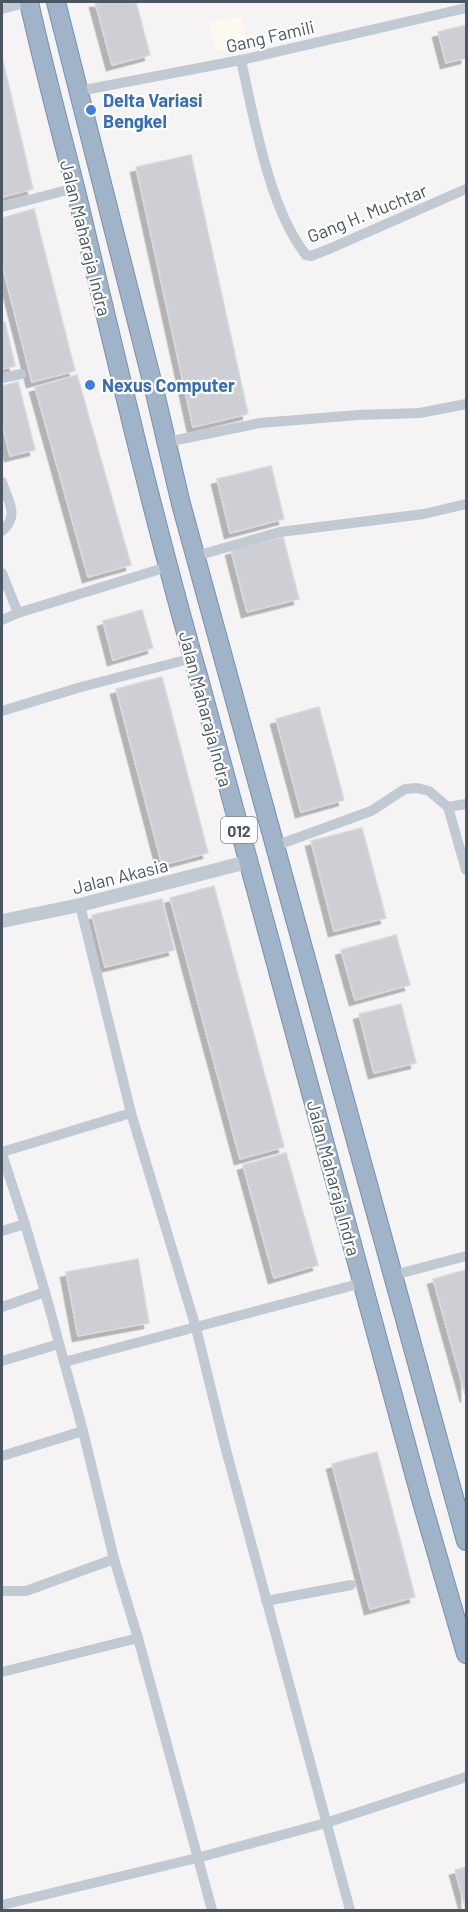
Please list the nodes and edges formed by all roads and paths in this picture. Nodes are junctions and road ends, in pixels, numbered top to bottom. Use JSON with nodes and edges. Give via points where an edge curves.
{"nodes":[{"id":1,"x":29,"y":2,"type":"edge"},
{"id":2,"x":56,"y":2,"type":"edge"},
{"id":3,"x":466,"y":8,"type":"edge"},
{"id":4,"x":2,"y":9,"type":"edge"},
{"id":5,"x":241,"y":60,"type":"junction"},
{"id":6,"x":79,"y":90,"type":"junction"},
{"id":7,"x":75,"y":188,"type":"junction"},
{"id":8,"x":466,"y":189,"type":"edge"},
{"id":9,"x":2,"y":207,"type":"edge"},
{"id":10,"x":21,"y":374,"type":"dead end"},
{"id":11,"x":2,"y":378,"type":"edge"},
{"id":12,"x":155,"y":393,"type":"junction"},
{"id":13,"x":125,"y":400,"type":"junction"},
{"id":14,"x":466,"y":404,"type":"edge"},
{"id":15,"x":167,"y":442,"type":"junction"},
{"id":16,"x":2,"y":483,"type":"edge"},
{"id":17,"x":466,"y":504,"type":"edge"},
{"id":18,"x":2,"y":531,"type":"edge"},
{"id":19,"x":196,"y":556,"type":"junction"},
{"id":20,"x":167,"y":567,"type":"junction"},
{"id":21,"x":2,"y":573,"type":"edge"},
{"id":22,"x":18,"y":613,"type":"junction"},
{"id":23,"x":2,"y":620,"type":"edge"},
{"id":24,"x":193,"y":658,"type":"junction"},
{"id":25,"x":2,"y":711,"type":"edge"},
{"id":26,"x":466,"y":804,"type":"edge"},
{"id":27,"x":449,"y":810,"type":"junction"},
{"id":28,"x":275,"y":846,"type":"junction"},
{"id":29,"x":247,"y":862,"type":"junction"},
{"id":30,"x":466,"y":870,"type":"edge"},
{"id":31,"x":80,"y":905,"type":"junction"},
{"id":32,"x":2,"y":921,"type":"edge"},
{"id":33,"x":131,"y":1113,"type":"junction"},
{"id":34,"x":2,"y":1153,"type":"edge"},
{"id":35,"x":25,"y":1224,"type":"junction"},
{"id":36,"x":2,"y":1231,"type":"edge"},
{"id":37,"x":466,"y":1256,"type":"edge"},
{"id":38,"x":394,"y":1275,"type":"junction"},
{"id":39,"x":362,"y":1283,"type":"junction"},
{"id":40,"x":45,"y":1292,"type":"junction"},
{"id":41,"x":2,"y":1307,"type":"edge"},
{"id":42,"x":196,"y":1328,"type":"junction"},
{"id":43,"x":58,"y":1344,"type":"junction"},
{"id":44,"x":2,"y":1361,"type":"edge"},
{"id":45,"x":64,"y":1362,"type":"junction"},
{"id":46,"x":425,"y":1389,"type":"junction"},
{"id":47,"x":394,"y":1397,"type":"junction"},
{"id":48,"x":83,"y":1431,"type":"junction"},
{"id":49,"x":2,"y":1456,"type":"edge"},
{"id":50,"x":466,"y":1541,"type":"edge"},
{"id":51,"x":114,"y":1558,"type":"junction"},
{"id":52,"x":351,"y":1585,"type":"dead end"},
{"id":53,"x":2,"y":1592,"type":"edge"},
{"id":54,"x":266,"y":1601,"type":"junction"},
{"id":55,"x":138,"y":1638,"type":"junction"},
{"id":56,"x":466,"y":1654,"type":"edge"},
{"id":57,"x":2,"y":1672,"type":"edge"},
{"id":58,"x":466,"y":1777,"type":"edge"},
{"id":59,"x":326,"y":1823,"type":"junction"},
{"id":60,"x":196,"y":1858,"type":"junction"},
{"id":61,"x":2,"y":1905,"type":"edge"},
{"id":62,"x":212,"y":1911,"type":"edge"},
{"id":63,"x":350,"y":1911,"type":"edge"}],
"edges":[{"from":1,"to":4,"type":"street"},
{"from":1,"to":7,"type":"highway","name":"Jalan Maharaja Indra","number":"012"},
{"from":2,"to":6,"type":"highway","name":"Jalan Maharaja Indra","number":"012"},
{"from":3,"to":5,"type":"street","name":"Gang Famili"},
{"from":5,"to":6,"type":"street","name":"Gang Famili"},
{"from":5,"to":8,"type":"street","name":"Gang H. Muchtar","via":[[269,176],[284,219],[306,255],[329,249]]},
{"from":6,"to":12,"type":"highway","name":"Jalan Maharaja Indra","number":"012"},
{"from":7,"to":9,"type":"street"},
{"from":7,"to":13,"type":"highway","name":"Jalan Maharaja Indra","number":"012"},
{"from":10,"to":11,"type":"street"},
{"from":12,"to":13,"type":"highway"},
{"from":12,"to":15,"type":"highway","name":"Jalan Maharaja Indra","number":"012"},
{"from":13,"to":20,"type":"highway","name":"Jalan Maharaja Indra","number":"012"},
{"from":14,"to":15,"type":"street","via":[[420,413],[260,423]]},
{"from":15,"to":19,"type":"highway","name":"Jalan Maharaja Indra","number":"012"},
{"from":16,"to":18,"type":"street","via":[[12,513]]},
{"from":17,"to":19,"type":"street","via":[[424,514],[280,532]]},
{"from":19,"to":28,"type":"highway","name":"Jalan Maharaja Indra","number":"012"},
{"from":20,"to":22,"type":"street"},
{"from":20,"to":24,"type":"highway","name":"Jalan Maharaja Indra","number":"012"},
{"from":21,"to":22,"type":"street"},
{"from":22,"to":23,"type":"street"},
{"from":24,"to":25,"type":"street"},
{"from":24,"to":29,"type":"highway","name":"Jalan Maharaja Indra","number":"012"},
{"from":26,"to":27,"type":"street"},
{"from":27,"to":28,"type":"street","via":[[429,791],[405,789],[371,811]]},
{"from":27,"to":30,"type":"street"},
{"from":28,"to":38,"type":"highway","name":"Jalan Maharaja Indra","number":"012"},
{"from":29,"to":31,"type":"street","name":"Jalan Akasia"},
{"from":29,"to":39,"type":"highway","name":"Jalan Maharaja Indra","number":"012"},
{"from":31,"to":32,"type":"street","name":"Jalan Akasia"},
{"from":31,"to":33,"type":"street"},
{"from":33,"to":34,"type":"street"},
{"from":33,"to":42,"type":"street"},
{"from":34,"to":35,"type":"street"},
{"from":35,"to":36,"type":"street"},
{"from":35,"to":40,"type":"street"},
{"from":37,"to":38,"type":"street"},
{"from":38,"to":46,"type":"highway","name":"Jalan Maharaja Indra","number":"012"},
{"from":39,"to":42,"type":"street"},
{"from":39,"to":47,"type":"highway","name":"Jalan Maharaja Indra","number":"012"},
{"from":40,"to":41,"type":"street"},
{"from":40,"to":43,"type":"street"},
{"from":42,"to":45,"type":"street"},
{"from":42,"to":54,"type":"street"},
{"from":43,"to":44,"type":"street"},
{"from":43,"to":45,"type":"street"},
{"from":45,"to":48,"type":"street"},
{"from":46,"to":47,"type":"highway"},
{"from":46,"to":50,"type":"highway","name":"Jalan Maharaja Indra","number":"012"},
{"from":47,"to":56,"type":"highway","name":"Jalan Maharaja Indra","number":"012"},
{"from":48,"to":49,"type":"street"},
{"from":48,"to":51,"type":"street"},
{"from":51,"to":53,"type":"street","via":[[26,1591]]},
{"from":51,"to":55,"type":"street"},
{"from":52,"to":54,"type":"street"},
{"from":54,"to":59,"type":"street"},
{"from":55,"to":57,"type":"street"},
{"from":55,"to":60,"type":"street"},
{"from":58,"to":59,"type":"street"},
{"from":59,"to":60,"type":"street"},
{"from":59,"to":63,"type":"street"},
{"from":60,"to":61,"type":"street"},
{"from":60,"to":62,"type":"street"}]}
